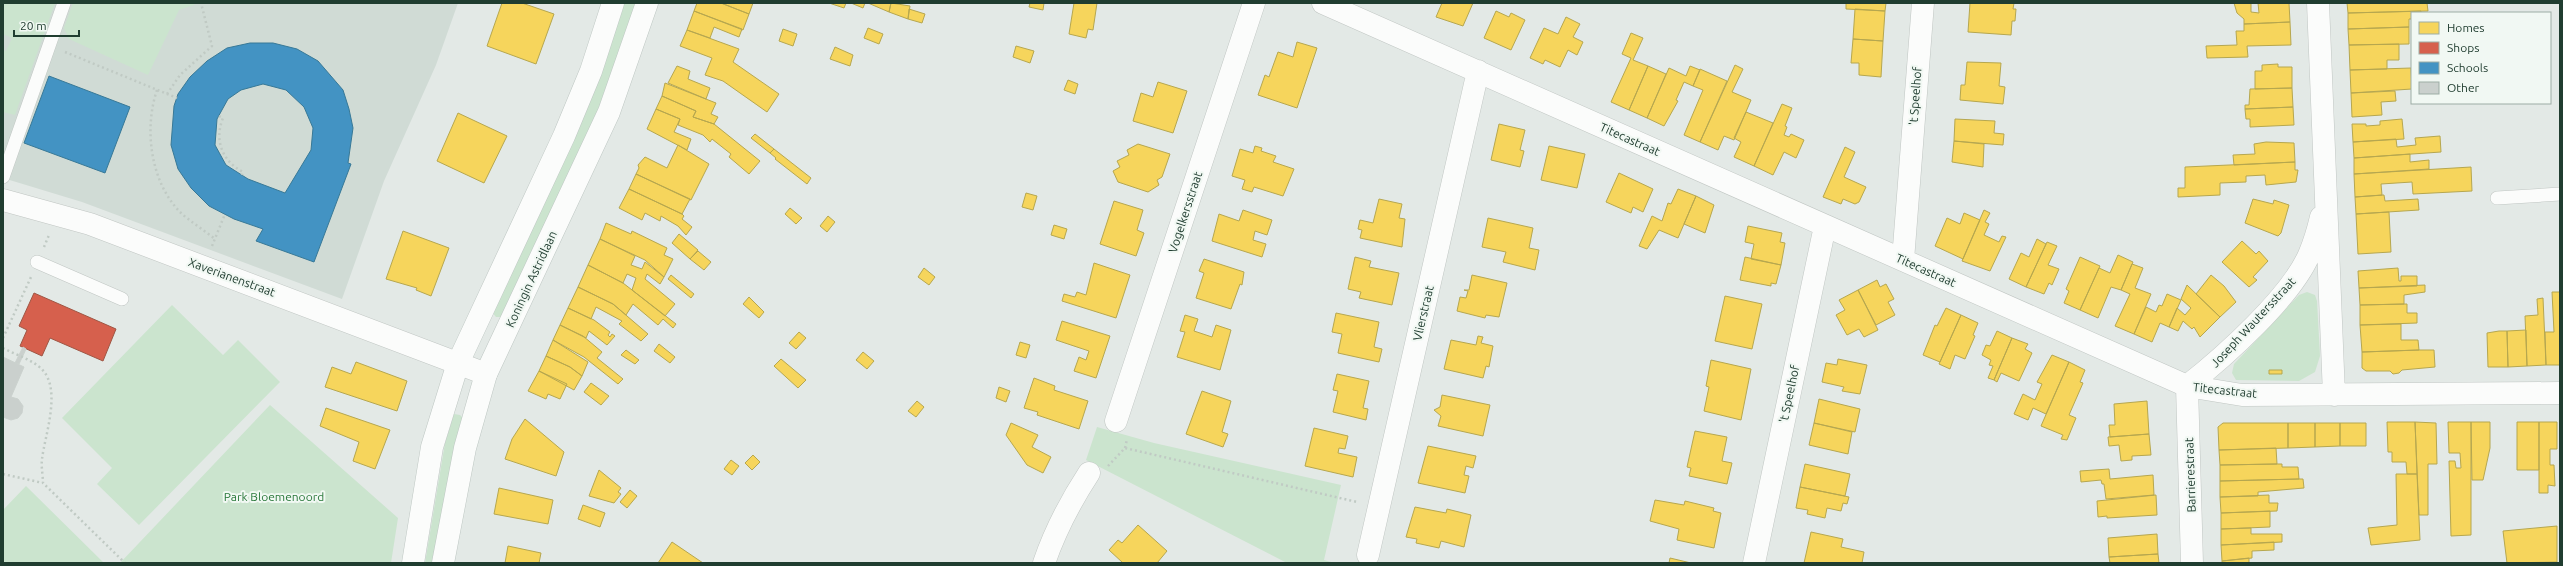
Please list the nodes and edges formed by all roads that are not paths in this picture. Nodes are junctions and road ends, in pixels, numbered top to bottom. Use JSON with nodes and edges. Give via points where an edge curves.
{"nodes":[{"id":1,"x":64,"y":3,"type":"edge"},
{"id":2,"x":612,"y":3,"type":"edge"},
{"id":3,"x":647,"y":3,"type":"edge"},
{"id":4,"x":1254,"y":3,"type":"edge"},
{"id":5,"x":1325,"y":3,"type":"edge"},
{"id":6,"x":1923,"y":3,"type":"edge"},
{"id":7,"x":2318,"y":3,"type":"edge"},
{"id":8,"x":1478,"y":71,"type":"junction"},
{"id":9,"x":3,"y":177,"type":"edge"},
{"id":10,"x":2325,"y":180,"type":"junction"},
{"id":11,"x":2560,"y":194,"type":"edge"},
{"id":12,"x":2497,"y":198,"type":"dead end"},
{"id":13,"x":3,"y":200,"type":"edge"},
{"id":14,"x":1825,"y":226,"type":"junction"},
{"id":15,"x":1903,"y":260,"type":"junction"},
{"id":16,"x":37,"y":262,"type":"road end"},
{"id":17,"x":122,"y":299,"type":"dead end"},
{"id":18,"x":458,"y":363,"type":"junction"},
{"id":19,"x":486,"y":374,"type":"junction"},
{"id":20,"x":2187,"y":386,"type":"junction"},
{"id":21,"x":2560,"y":393,"type":"edge"},
{"id":22,"x":2334,"y":395,"type":"junction"},
{"id":23,"x":1116,"y":421,"type":"dead end"},
{"id":24,"x":1089,"y":473,"type":"road end"},
{"id":25,"x":1368,"y":556,"type":"dead end"},
{"id":26,"x":413,"y":563,"type":"edge"},
{"id":27,"x":442,"y":563,"type":"edge"},
{"id":28,"x":1044,"y":563,"type":"edge"},
{"id":29,"x":1754,"y":563,"type":"edge"},
{"id":30,"x":2192,"y":563,"type":"edge"}],
"edges":[{"from":1,"to":9,"type":"lane"},
{"from":2,"to":18,"type":"street","via":[[591,71],[564,136]]},
{"from":3,"to":19,"type":"street","name":"Koningin Astridlaan","via":[[609,112]]},
{"from":4,"to":23,"type":"street","name":"Vogelkersstraat"},
{"from":5,"to":8,"type":"street","name":"Titecastraat"},
{"from":6,"to":15,"type":"street","name":"'t Speelhof"},
{"from":7,"to":10,"type":"street","name":"Joseph Wautersstraat"},
{"from":8,"to":14,"type":"street","name":"Titecastraat"},
{"from":8,"to":25,"type":"street","name":"Vlierstraat"},
{"from":10,"to":20,"type":"street","name":"Joseph Wautersstraat","via":[[2318,232],[2309,256],[2297,275],[2219,362]]},
{"from":10,"to":22,"type":"street","name":"Joseph Wautersstraat"},
{"from":11,"to":12,"type":"lane"},
{"from":13,"to":18,"type":"street","name":"Xaverianenstraat","via":[[59,214]]},
{"from":14,"to":15,"type":"street","name":"Titecastraat"},
{"from":14,"to":29,"type":"street","name":"'t Speelhof"},
{"from":15,"to":20,"type":"street","name":"Titecastraat"},
{"from":16,"to":17,"type":"lane"},
{"from":18,"to":19,"type":"street","name":"Xaverianenstraat"},
{"from":18,"to":26,"type":"street","via":[[432,447]]},
{"from":19,"to":27,"type":"street","name":"Koningin Astridlaan","via":[[465,448]]},
{"from":20,"to":22,"type":"street","name":"Titecastraat","via":[[2242,394]]},
{"from":20,"to":30,"type":"street","name":"Barrierestraat"},
{"from":21,"to":22,"type":"street","name":"Titecastraat"},
{"from":24,"to":28,"type":"street","via":[[1055,532]]}]}
